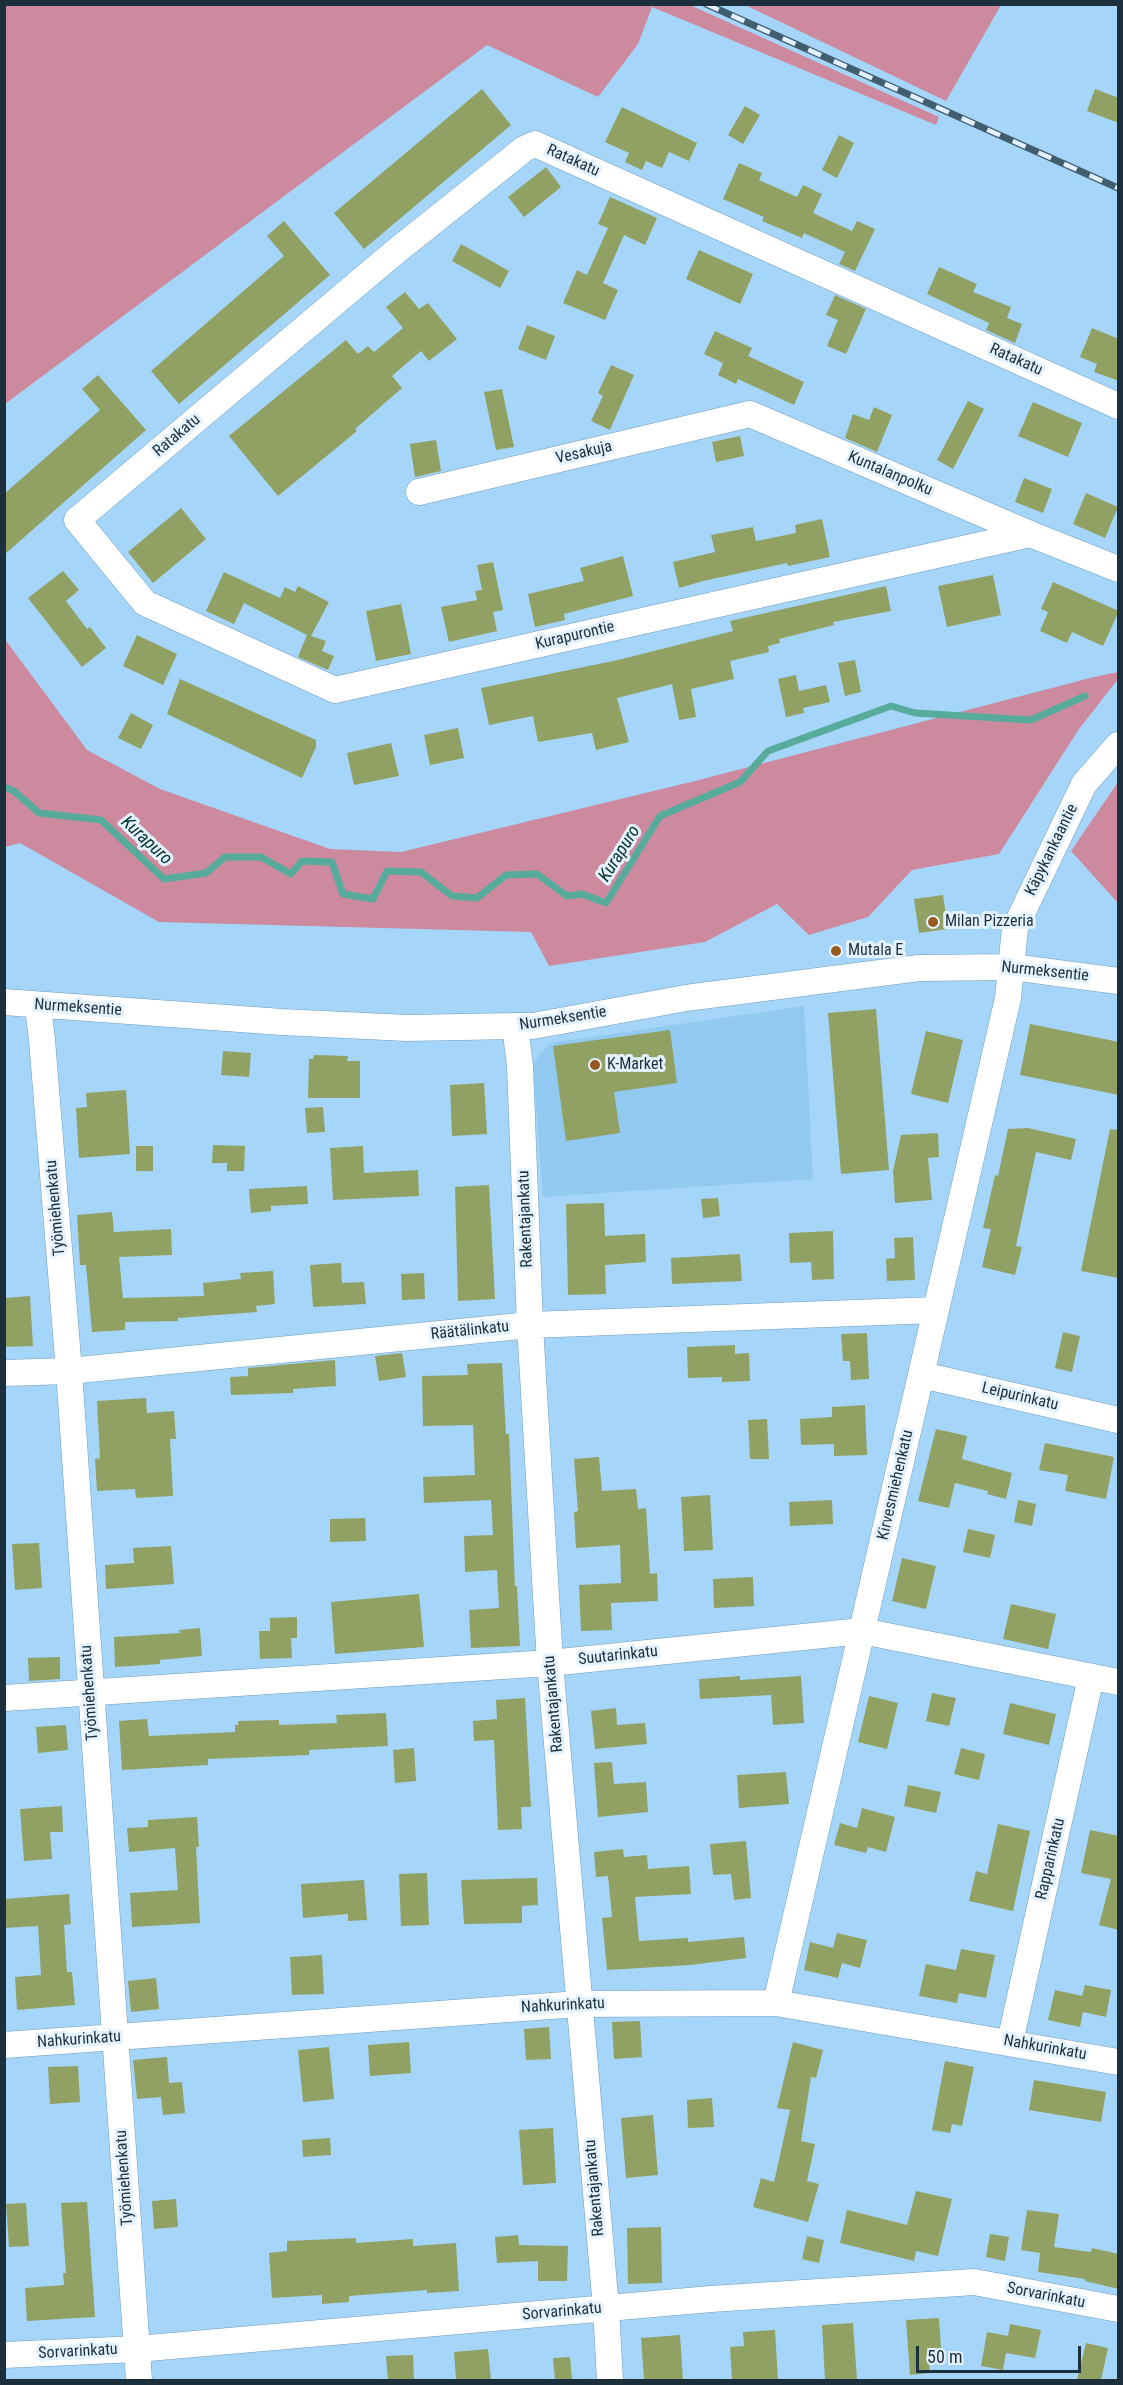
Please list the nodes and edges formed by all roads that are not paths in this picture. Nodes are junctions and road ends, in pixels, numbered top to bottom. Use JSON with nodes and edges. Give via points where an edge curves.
{"nodes":[{"id":1,"x":1119,"y":406,"type":"edge"},
{"id":2,"x":750,"y":414,"type":"joint"},
{"id":3,"x":419,"y":492,"type":"dead end"},
{"id":4,"x":77,"y":520,"type":"joint"},
{"id":5,"x":1030,"y":534,"type":"junction"},
{"id":6,"x":1119,"y":569,"type":"edge"},
{"id":7,"x":1119,"y":745,"type":"edge"},
{"id":8,"x":1012,"y":967,"type":"junction"},
{"id":9,"x":1119,"y":981,"type":"edge"},
{"id":10,"x":4,"y":1002,"type":"edge"},
{"id":11,"x":38,"y":1006,"type":"junction"},
{"id":12,"x":515,"y":1026,"type":"junction"},
{"id":13,"x":936,"y":1310,"type":"junction"},
{"id":14,"x":530,"y":1325,"type":"junction"},
{"id":15,"x":69,"y":1371,"type":"junction"},
{"id":16,"x":4,"y":1373,"type":"edge"},
{"id":17,"x":922,"y":1375,"type":"junction"},
{"id":18,"x":1119,"y":1420,"type":"edge"},
{"id":19,"x":862,"y":1631,"type":"junction"},
{"id":20,"x":550,"y":1663,"type":"junction"},
{"id":21,"x":1091,"y":1677,"type":"junction"},
{"id":22,"x":1119,"y":1682,"type":"edge"},
{"id":23,"x":89,"y":1692,"type":"junction"},
{"id":24,"x":4,"y":1698,"type":"edge"},
{"id":25,"x":776,"y":2002,"type":"junction"},
{"id":26,"x":579,"y":2004,"type":"junction"},
{"id":27,"x":116,"y":2038,"type":"junction"},
{"id":28,"x":1010,"y":2042,"type":"junction"},
{"id":29,"x":4,"y":2045,"type":"edge"},
{"id":30,"x":1119,"y":2062,"type":"edge"},
{"id":31,"x":606,"y":2308,"type":"junction"},
{"id":32,"x":1119,"y":2309,"type":"edge"},
{"id":33,"x":136,"y":2349,"type":"junction"},
{"id":34,"x":4,"y":2355,"type":"edge"},
{"id":35,"x":139,"y":2380,"type":"edge"},
{"id":36,"x":610,"y":2380,"type":"edge"}],
"edges":[{"from":1,"to":4,"type":"street","name":"Ratakatu","via":[[535,144],[395,252]]},
{"from":2,"to":3,"type":"street","name":"Vesakuja"},
{"from":2,"to":5,"type":"street","name":"Kuntalanpolku"},
{"from":4,"to":5,"type":"street","name":"Kurapurontie","via":[[145,603],[335,690]]},
{"from":5,"to":6,"type":"street"},
{"from":7,"to":8,"type":"street","name":"Käpykankaantie","via":[[1084,784],[1015,928]]},
{"from":8,"to":9,"type":"street","name":"Nurmeksentie"},
{"from":8,"to":12,"type":"street","name":"Nurmeksentie","via":[[919,969],[686,998]]},
{"from":8,"to":13,"type":"street","name":"Kirvesmiehenkatu"},
{"from":10,"to":11,"type":"street","name":"Nurmeksentie"},
{"from":11,"to":12,"type":"street","name":"Nurmeksentie","via":[[407,1028]]},
{"from":11,"to":15,"type":"street","name":"Työmiehenkatu"},
{"from":12,"to":14,"type":"street","name":"Rakentajankatu"},
{"from":13,"to":14,"type":"street","name":"Räätälinkatu"},
{"from":13,"to":17,"type":"street","name":"Kirvesmiehenkatu"},
{"from":14,"to":15,"type":"street","name":"Räätälinkatu"},
{"from":14,"to":20,"type":"street","name":"Rakentajankatu"},
{"from":15,"to":16,"type":"street","name":"Räätälinkatu"},
{"from":15,"to":23,"type":"street","name":"Työmiehenkatu"},
{"from":17,"to":18,"type":"street","name":"Leipurinkatu"},
{"from":17,"to":19,"type":"street","name":"Kirvesmiehenkatu"},
{"from":19,"to":20,"type":"street","name":"Suutarinkatu"},
{"from":19,"to":21,"type":"street","name":"Suutarinkatu"},
{"from":19,"to":25,"type":"street","name":"Kirvesmiehenkatu"},
{"from":20,"to":23,"type":"street","name":"Suutarinkatu"},
{"from":20,"to":26,"type":"street","name":"Rakentajankatu"},
{"from":21,"to":22,"type":"street","name":"Suutarinkatu"},
{"from":21,"to":28,"type":"street","name":"Rapparinkatu"},
{"from":23,"to":24,"type":"street","name":"Suutarinkatu"},
{"from":23,"to":27,"type":"street","name":"Työmiehenkatu"},
{"from":25,"to":26,"type":"street","name":"Nahkurinkatu"},
{"from":25,"to":28,"type":"street","name":"Nahkurinkatu"},
{"from":26,"to":27,"type":"street","name":"Nahkurinkatu"},
{"from":26,"to":31,"type":"street","name":"Rakentajankatu"},
{"from":27,"to":29,"type":"street","name":"Nahkurinkatu"},
{"from":27,"to":33,"type":"street","name":"Työmiehenkatu"},
{"from":28,"to":30,"type":"street","name":"Nahkurinkatu"},
{"from":31,"to":32,"type":"street","name":"Sorvarinkatu","via":[[974,2282]]},
{"from":31,"to":33,"type":"street","name":"Sorvarinkatu"},
{"from":31,"to":36,"type":"street","name":"Rakentajankatu"},
{"from":33,"to":34,"type":"street","name":"Sorvarinkatu"},
{"from":33,"to":35,"type":"street","name":"Työmiehenkatu"}]}
